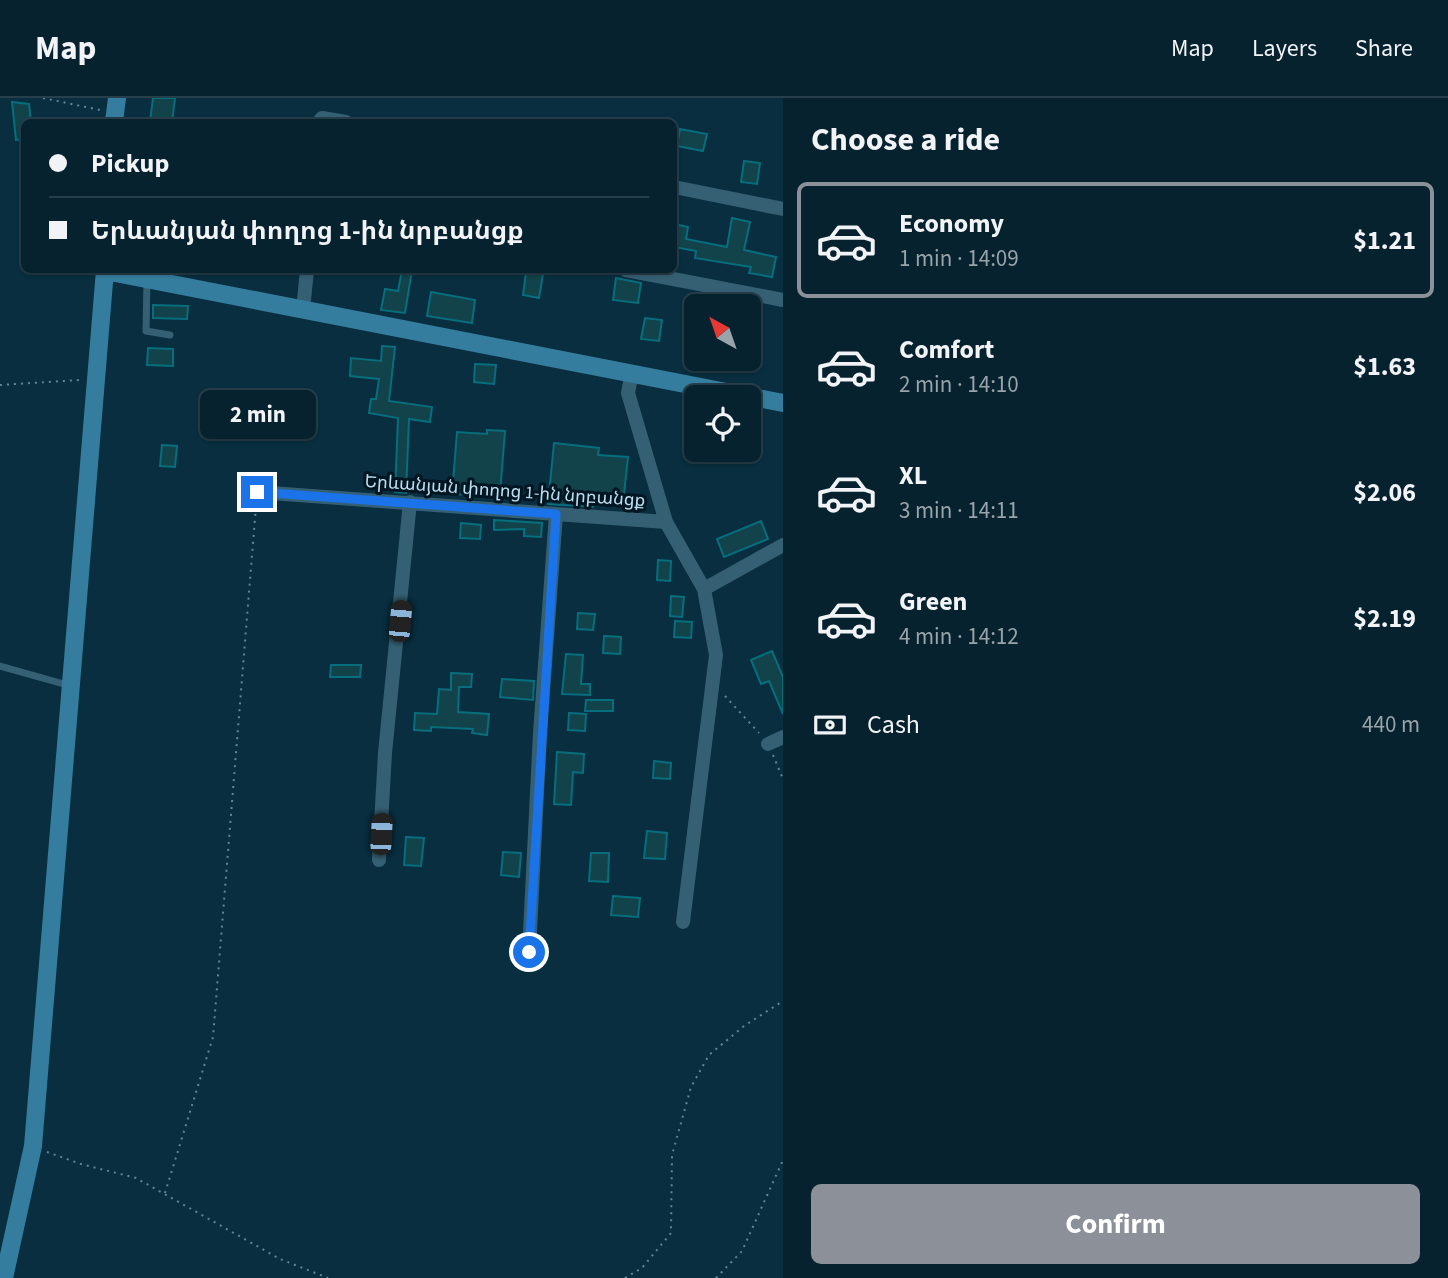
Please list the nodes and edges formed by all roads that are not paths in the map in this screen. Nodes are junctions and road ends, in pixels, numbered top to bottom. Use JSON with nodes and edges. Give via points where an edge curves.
{"nodes":[{"id":1,"x":677,"y":188,"type":"edge"},
{"id":2,"x":783,"y":209,"type":"edge"},
{"id":3,"x":105,"y":273,"type":"edge"},
{"id":4,"x":119,"y":273,"type":"edge"},
{"id":5,"x":307,"y":273,"type":"edge"},
{"id":6,"x":642,"y":273,"type":"edge"},
{"id":7,"x":147,"y":279,"type":"junction"},
{"id":8,"x":783,"y":300,"type":"edge"},
{"id":9,"x":303,"y":310,"type":"junction"},
{"id":10,"x":170,"y":335,"type":"dead end"},
{"id":11,"x":632,"y":372,"type":"junction"},
{"id":12,"x":783,"y":403,"type":"edge"},
{"id":13,"x":257,"y":492,"type":"road end"},
{"id":14,"x":410,"y":502,"type":"junction"},
{"id":15,"x":556,"y":514,"type":"junction"},
{"id":16,"x":666,"y":522,"type":"junction"},
{"id":17,"x":783,"y":545,"type":"edge"},
{"id":18,"x":704,"y":589,"type":"junction"},
{"id":19,"x":0,"y":666,"type":"edge"},
{"id":20,"x":72,"y":686,"type":"junction"},
{"id":21,"x":783,"y":737,"type":"edge"},
{"id":22,"x":768,"y":744,"type":"road end"},
{"id":23,"x":379,"y":860,"type":"dead end"},
{"id":24,"x":683,"y":922,"type":"dead end"},
{"id":25,"x":529,"y":952,"type":"dead end"},
{"id":26,"x":4,"y":1278,"type":"edge"}],
"edges":[{"from":1,"to":2,"type":"street"},
{"from":3,"to":20,"type":"main road"},
{"from":4,"to":7,"type":"main road"},
{"from":5,"to":9,"type":"street"},
{"from":6,"to":8,"type":"street"},
{"from":7,"to":9,"type":"main road"},
{"from":7,"to":10,"type":"lane","via":[[146,331]]},
{"from":9,"to":11,"type":"main road"},
{"from":11,"to":12,"type":"main road"},
{"from":11,"to":16,"type":"street","via":[[628,393]]},
{"from":13,"to":14,"type":"street","name":"Երևանյան փողոց 1-ին նրբանցք"},
{"from":14,"to":15,"type":"street","name":"Երևանյան փողոց 1-ին նրբանցք"},
{"from":14,"to":23,"type":"street"},
{"from":15,"to":16,"type":"street","name":"Երևանյան փողոց 1-ին նրբանցք"},
{"from":15,"to":25,"type":"street"},
{"from":16,"to":18,"type":"street","name":"Երևանյան փողոց 1-ին նրբանցք"},
{"from":17,"to":18,"type":"street"},
{"from":18,"to":24,"type":"street","name":"Երևանյան փողոց 1-ին նրբանցք","via":[[716,655]]},
{"from":19,"to":20,"type":"lane"},
{"from":20,"to":26,"type":"main road","via":[[33,1146]]},
{"from":21,"to":22,"type":"street"}]}
